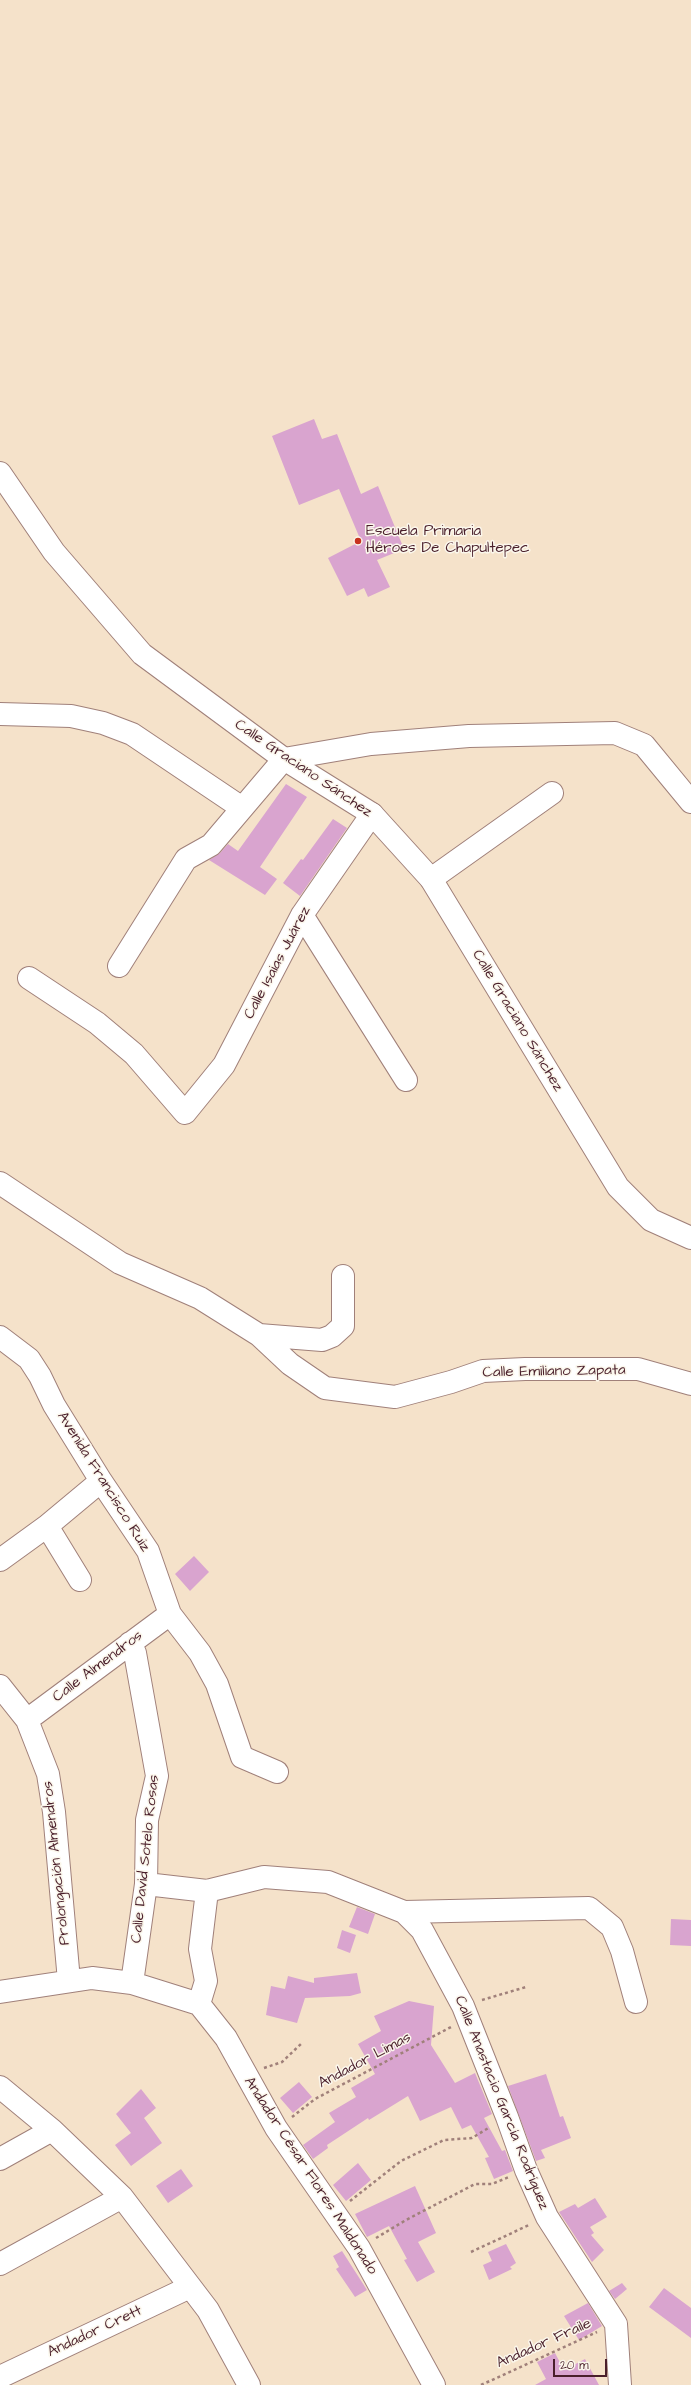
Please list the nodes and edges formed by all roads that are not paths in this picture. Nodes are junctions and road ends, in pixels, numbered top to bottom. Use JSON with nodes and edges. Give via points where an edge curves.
{"nodes":[{"id":1,"x":0,"y":473,"type":"edge"},
{"id":2,"x":0,"y":714,"type":"edge"},
{"id":3,"x":284,"y":759,"type":"junction"},
{"id":4,"x":552,"y":793,"type":"dead end"},
{"id":5,"x":691,"y":802,"type":"edge"},
{"id":6,"x":242,"y":808,"type":"junction"},
{"id":7,"x":372,"y":814,"type":"junction"},
{"id":8,"x":431,"y":879,"type":"junction"},
{"id":9,"x":302,"y":915,"type":"junction"},
{"id":10,"x":119,"y":966,"type":"dead end"},
{"id":11,"x":29,"y":978,"type":"dead end"},
{"id":12,"x":406,"y":1080,"type":"dead end"},
{"id":13,"x":0,"y":1183,"type":"edge"},
{"id":14,"x":691,"y":1238,"type":"edge"},
{"id":15,"x":342,"y":1276,"type":"dead end"},
{"id":16,"x":259,"y":1335,"type":"junction"},
{"id":17,"x":0,"y":1337,"type":"edge"},
{"id":18,"x":691,"y":1384,"type":"edge"},
{"id":19,"x":101,"y":1481,"type":"junction"},
{"id":20,"x":47,"y":1526,"type":"junction"},
{"id":21,"x":0,"y":1560,"type":"edge"},
{"id":22,"x":80,"y":1580,"type":"dead end"},
{"id":23,"x":170,"y":1614,"type":"junction"},
{"id":24,"x":130,"y":1643,"type":"junction"},
{"id":25,"x":0,"y":1686,"type":"edge"},
{"id":26,"x":27,"y":1720,"type":"junction"},
{"id":27,"x":277,"y":1772,"type":"dead end"},
{"id":28,"x":146,"y":1884,"type":"junction"},
{"id":29,"x":207,"y":1891,"type":"junction"},
{"id":30,"x":404,"y":1912,"type":"junction"},
{"id":31,"x":69,"y":1981,"type":"junction"},
{"id":32,"x":132,"y":1983,"type":"junction"},
{"id":33,"x":0,"y":1992,"type":"edge"},
{"id":34,"x":636,"y":2002,"type":"dead end"},
{"id":35,"x":199,"y":2004,"type":"junction"},
{"id":36,"x":0,"y":2087,"type":"edge"},
{"id":37,"x":52,"y":2130,"type":"junction"},
{"id":38,"x":0,"y":2159,"type":"edge"},
{"id":39,"x":122,"y":2197,"type":"junction"},
{"id":40,"x":0,"y":2264,"type":"edge"},
{"id":41,"x":190,"y":2287,"type":"junction"},
{"id":42,"x":0,"y":2377,"type":"edge"},
{"id":43,"x":246,"y":2384,"type":"edge"},
{"id":44,"x":434,"y":2385,"type":"edge"},
{"id":45,"x":620,"y":2385,"type":"edge"}],
"edges":[{"from":1,"to":3,"type":"street","name":"Calle Graciano Sánchez","via":[[54,552],[142,654]]},
{"from":2,"to":6,"type":"street","via":[[70,716],[103,723],[132,734]]},
{"from":3,"to":5,"type":"street","via":[[371,744],[469,736],[615,733],[644,745]]},
{"from":3,"to":6,"type":"street"},
{"from":3,"to":7,"type":"street","name":"Calle Graciano Sánchez"},
{"from":4,"to":8,"type":"street"},
{"from":6,"to":10,"type":"street","via":[[211,845],[186,859]]},
{"from":7,"to":8,"type":"street","name":"Calle Graciano Sánchez"},
{"from":7,"to":9,"type":"street","name":"Calle Isaias Juárez"},
{"from":8,"to":14,"type":"street","name":"Calle Graciano Sánchez","via":[[618,1187],[651,1220]]},
{"from":9,"to":11,"type":"street","name":"Calle Isaias Juárez","via":[[224,1065],[185,1113],[134,1054],[97,1023]]},
{"from":9,"to":12,"type":"street"},
{"from":13,"to":16,"type":"street","name":"Calle Emiliano Zapata","via":[[120,1263],[200,1298]]},
{"from":15,"to":16,"type":"street","via":[[343,1326],[332,1336],[322,1340]]},
{"from":16,"to":18,"type":"street","name":"Calle Emiliano Zapata","via":[[290,1364],[325,1388],[395,1397],[483,1371],[638,1369]]},
{"from":17,"to":19,"type":"street","name":"Avenida Francisco Ruiz","via":[[29,1359]]},
{"from":19,"to":20,"type":"street"},
{"from":19,"to":23,"type":"street","name":"Avenida Francisco Ruiz","via":[[148,1551]]},
{"from":20,"to":21,"type":"street"},
{"from":20,"to":22,"type":"street"},
{"from":23,"to":24,"type":"street","name":"Calle Almendros"},
{"from":23,"to":27,"type":"street","name":"Avenida Francisco Ruiz","via":[[200,1654],[217,1684],[242,1757]]},
{"from":24,"to":26,"type":"street","name":"Calle Almendros"},
{"from":24,"to":28,"type":"street","name":"Calle David Sotelo Rosas","via":[[135,1654],[157,1776],[147,1820]]},
{"from":25,"to":26,"type":"street","name":"Prolongación Almendros"},
{"from":26,"to":31,"type":"street","name":"Prolongación Almendros","via":[[48,1774],[54,1812]]},
{"from":28,"to":29,"type":"street"},
{"from":28,"to":32,"type":"street","name":"Calle David Sotelo Rosas"},
{"from":29,"to":30,"type":"street","via":[[264,1877],[328,1882]]},
{"from":29,"to":35,"type":"street","via":[[200,1949],[206,1981]]},
{"from":30,"to":34,"type":"street","via":[[589,1908],[612,1927],[622,1951]]},
{"from":30,"to":45,"type":"street","name":"Calle Anastacio García Rodríguez","via":[[422,1930],[465,2012],[526,2170],[547,2217],[616,2324]]},
{"from":31,"to":32,"type":"street","via":[[92,1978]]},
{"from":31,"to":33,"type":"street"},
{"from":32,"to":35,"type":"street"},
{"from":35,"to":44,"type":"street","name":"Andador César Flores Maldonado","via":[[226,2038],[276,2128],[359,2248]]},
{"from":36,"to":37,"type":"street"},
{"from":37,"to":38,"type":"street"},
{"from":37,"to":39,"type":"street"},
{"from":39,"to":40,"type":"street"},
{"from":39,"to":41,"type":"street"},
{"from":41,"to":42,"type":"street","name":"Andador Crett"},
{"from":41,"to":43,"type":"street","via":[[208,2310]]}]}
